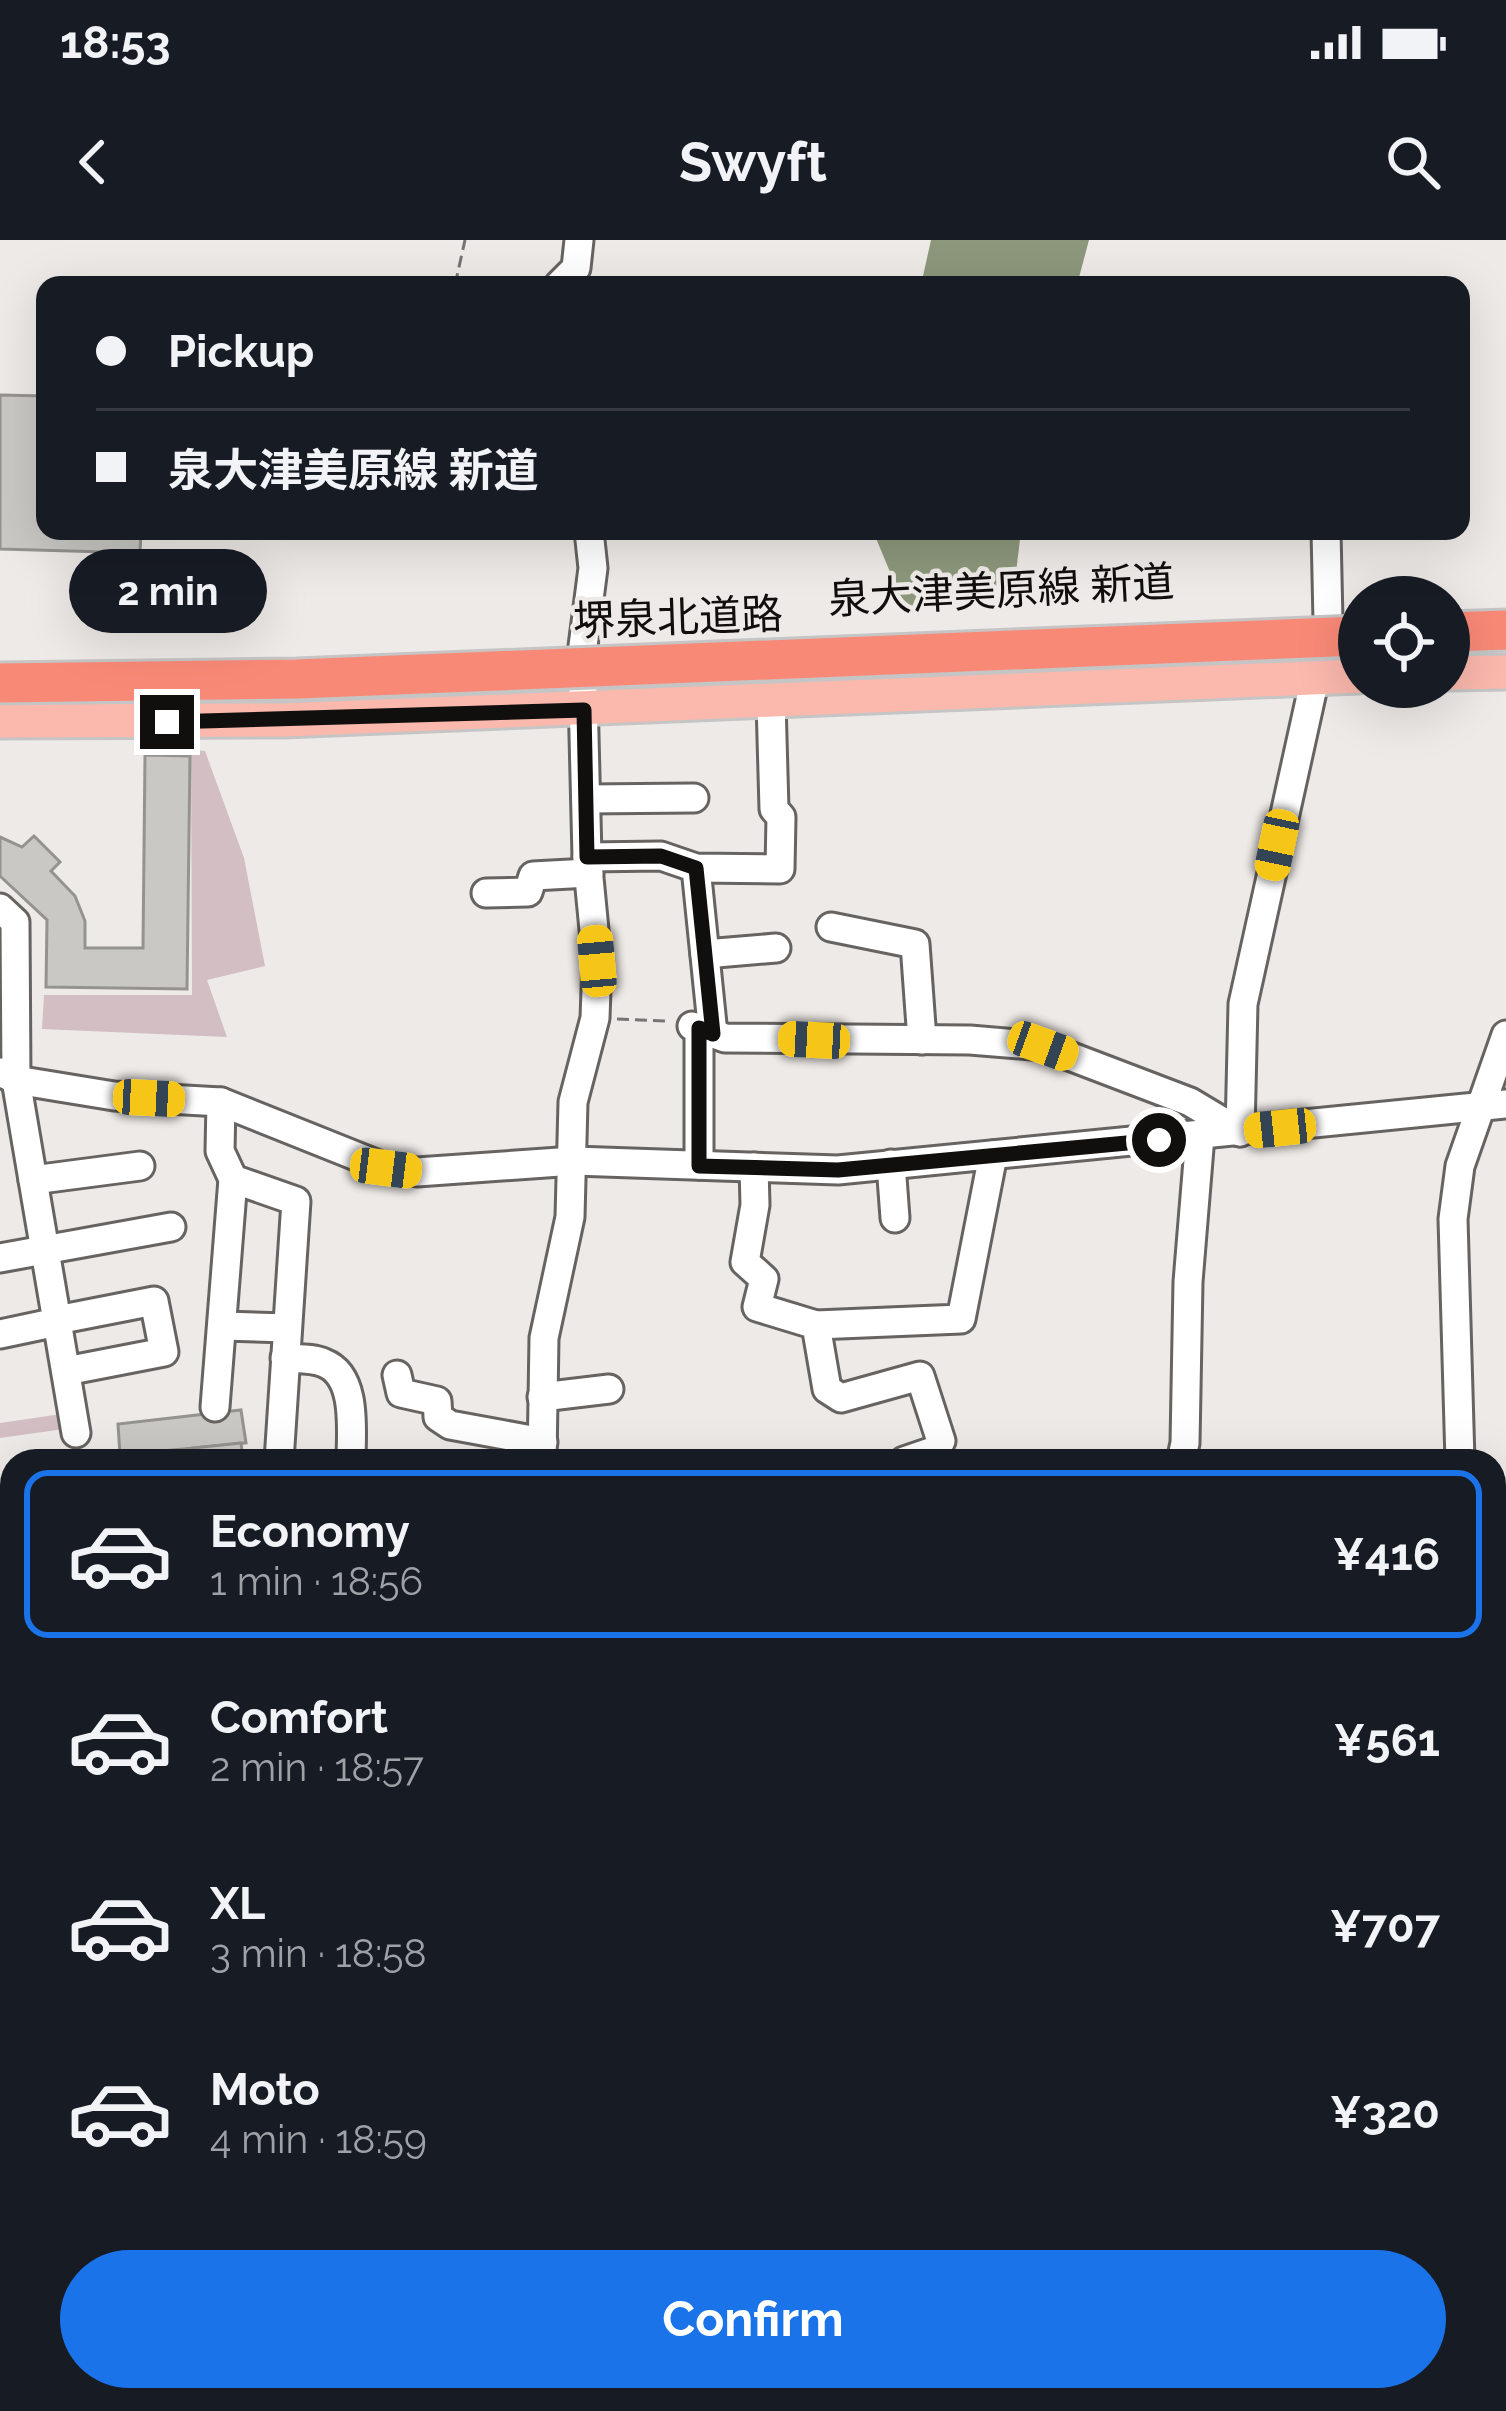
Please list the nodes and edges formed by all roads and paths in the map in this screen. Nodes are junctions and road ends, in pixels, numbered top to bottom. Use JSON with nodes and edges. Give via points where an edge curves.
{"nodes":[{"id":1,"x":465,"y":240,"type":"edge"},
{"id":2,"x":579,"y":240,"type":"edge"},
{"id":3,"x":457,"y":276,"type":"edge"},
{"id":4,"x":568,"y":276,"type":"edge"},
{"id":5,"x":590,"y":540,"type":"edge"},
{"id":6,"x":1328,"y":540,"type":"edge"},
{"id":7,"x":1338,"y":580,"type":"edge"},
{"id":8,"x":1506,"y":615,"type":"edge"},
{"id":9,"x":1470,"y":616,"type":"edge"},
{"id":10,"x":1338,"y":625,"type":"edge"},
{"id":11,"x":1338,"y":626,"type":"edge"},
{"id":12,"x":1506,"y":630,"type":"edge"},
{"id":13,"x":1470,"y":631,"type":"edge"},
{"id":14,"x":582,"y":654,"type":"junction"},
{"id":15,"x":1506,"y":655,"type":"edge"},
{"id":16,"x":1470,"y":656,"type":"edge"},
{"id":17,"x":1338,"y":662,"type":"edge"},
{"id":18,"x":0,"y":668,"type":"edge"},
{"id":19,"x":1506,"y":672,"type":"edge"},
{"id":20,"x":1470,"y":673,"type":"edge"},
{"id":21,"x":1338,"y":677,"type":"edge"},
{"id":22,"x":1315,"y":678,"type":"junction"},
{"id":23,"x":0,"y":683,"type":"edge"},
{"id":24,"x":771,"y":701,"type":"junction"},
{"id":25,"x":0,"y":706,"type":"edge"},
{"id":26,"x":584,"y":710,"type":"junction"},
{"id":27,"x":0,"y":721,"type":"edge"},
{"id":28,"x":694,"y":797,"type":"dead end"},
{"id":29,"x":586,"y":799,"type":"junction"},
{"id":30,"x":588,"y":865,"type":"junction"},
{"id":31,"x":696,"y":868,"type":"junction"},
{"id":32,"x":486,"y":893,"type":"dead end"},
{"id":33,"x":0,"y":908,"type":"edge"},
{"id":34,"x":831,"y":927,"type":"dead end"},
{"id":35,"x":776,"y":948,"type":"dead end"},
{"id":36,"x":705,"y":954,"type":"junction"},
{"id":37,"x":596,"y":1018,"type":"junction"},
{"id":38,"x":701,"y":1029,"type":"junction"},
{"id":39,"x":1506,"y":1035,"type":"edge"},
{"id":40,"x":922,"y":1040,"type":"junction"},
{"id":41,"x":8,"y":1076,"type":"edge"},
{"id":42,"x":220,"y":1102,"type":"junction"},
{"id":43,"x":1492,"y":1105,"type":"edge"},
{"id":44,"x":1240,"y":1132,"type":"junction"},
{"id":45,"x":1200,"y":1136,"type":"junction"},
{"id":46,"x":993,"y":1155,"type":"junction"},
{"id":47,"x":574,"y":1161,"type":"junction"},
{"id":48,"x":891,"y":1164,"type":"junction"},
{"id":49,"x":140,"y":1166,"type":"dead end"},
{"id":50,"x":699,"y":1166,"type":"junction"},
{"id":51,"x":754,"y":1167,"type":"junction"},
{"id":52,"x":233,"y":1179,"type":"junction"},
{"id":53,"x":33,"y":1180,"type":"junction"},
{"id":54,"x":895,"y":1218,"type":"dead end"},
{"id":55,"x":171,"y":1227,"type":"dead end"},
{"id":56,"x":45,"y":1251,"type":"junction"},
{"id":57,"x":0,"y":1258,"type":"edge"},
{"id":58,"x":57,"y":1321,"type":"junction"},
{"id":59,"x":815,"y":1325,"type":"junction"},
{"id":60,"x":223,"y":1326,"type":"junction"},
{"id":61,"x":287,"y":1328,"type":"junction"},
{"id":62,"x":0,"y":1334,"type":"edge"},
{"id":63,"x":285,"y":1358,"type":"junction"},
{"id":64,"x":66,"y":1372,"type":"junction"},
{"id":65,"x":397,"y":1375,"type":"dead end"},
{"id":66,"x":609,"y":1389,"type":"dead end"},
{"id":67,"x":542,"y":1396,"type":"junction"},
{"id":68,"x":215,"y":1407,"type":"dead end"},
{"id":69,"x":76,"y":1433,"type":"dead end"},
{"id":70,"x":280,"y":1449,"type":"edge"},
{"id":71,"x":351,"y":1449,"type":"edge"},
{"id":72,"x":532,"y":1449,"type":"edge"},
{"id":73,"x":542,"y":1449,"type":"edge"},
{"id":74,"x":939,"y":1449,"type":"edge"},
{"id":75,"x":1184,"y":1449,"type":"edge"},
{"id":76,"x":1460,"y":1449,"type":"edge"}],
"edges":[{"from":1,"to":3,"type":"path"},
{"from":2,"to":4,"type":"street"},
{"from":5,"to":14,"type":"street"},
{"from":6,"to":7,"type":"street"},
{"from":8,"to":9,"type":"main road"},
{"from":10,"to":14,"type":"main road","name":"泉大津美原線 新道"},
{"from":11,"to":23,"type":"highway","name":"堺泉北道路","bridge":true,"via":[[297,679]]},
{"from":12,"to":13,"type":"highway"},
{"from":14,"to":18,"type":"main road","name":"泉大津美原線 新道"},
{"from":14,"to":26,"type":"street"},
{"from":15,"to":16,"type":"highway"},
{"from":17,"to":25,"type":"highway","name":"堺泉北道路","via":[[322,703]]},
{"from":19,"to":20,"type":"main road"},
{"from":21,"to":22,"type":"main road"},
{"from":22,"to":24,"type":"main road"},
{"from":22,"to":44,"type":"street","via":[[1243,1004]]},
{"from":24,"to":26,"type":"main road"},
{"from":24,"to":31,"type":"street","via":[[780,869]]},
{"from":26,"to":27,"type":"main road"},
{"from":26,"to":29,"type":"street"},
{"from":28,"to":29,"type":"street"},
{"from":29,"to":30,"type":"street"},
{"from":30,"to":31,"type":"street","via":[[661,856]]},
{"from":30,"to":32,"type":"street","via":[[533,876],[528,892]]},
{"from":30,"to":37,"type":"street"},
{"from":31,"to":36,"type":"street"},
{"from":33,"to":41,"type":"street","via":[[15,922]]},
{"from":34,"to":40,"type":"street","via":[[915,944]]},
{"from":35,"to":36,"type":"street"},
{"from":36,"to":38,"type":"street"},
{"from":37,"to":38,"type":"path"},
{"from":37,"to":47,"type":"street","via":[[573,1102]]},
{"from":38,"to":40,"type":"street","via":[[725,1038]]},
{"from":38,"to":50,"type":"street"},
{"from":39,"to":43,"type":"street"},
{"from":40,"to":44,"type":"street","via":[[1043,1046],[1190,1102]]},
{"from":41,"to":42,"type":"street","via":[[114,1096]]},
{"from":41,"to":53,"type":"street"},
{"from":42,"to":47,"type":"street","via":[[386,1168]]},
{"from":42,"to":52,"type":"street","via":[[220,1151]]},
{"from":43,"to":44,"type":"street"},
{"from":43,"to":76,"type":"street","via":[[1460,1166],[1453,1219]]},
{"from":44,"to":45,"type":"street"},
{"from":45,"to":46,"type":"street"},
{"from":45,"to":75,"type":"street"},
{"from":46,"to":48,"type":"street"},
{"from":46,"to":59,"type":"street","via":[[961,1319]]},
{"from":47,"to":50,"type":"street"},
{"from":47,"to":67,"type":"street"},
{"from":48,"to":51,"type":"street"},
{"from":48,"to":54,"type":"street"},
{"from":49,"to":53,"type":"street"},
{"from":50,"to":51,"type":"street"},
{"from":51,"to":59,"type":"street","via":[[746,1262],[764,1279],[757,1307]]},
{"from":52,"to":60,"type":"street"},
{"from":52,"to":61,"type":"street","via":[[296,1201]]},
{"from":53,"to":56,"type":"street"},
{"from":55,"to":56,"type":"street"},
{"from":56,"to":57,"type":"street"},
{"from":56,"to":58,"type":"street"},
{"from":58,"to":62,"type":"street"},
{"from":58,"to":64,"type":"street"},
{"from":58,"to":64,"type":"street","via":[[154,1300],[164,1352]]},
{"from":59,"to":74,"type":"street","via":[[827,1388],[841,1398],[920,1376]]},
{"from":60,"to":61,"type":"street"},
{"from":60,"to":68,"type":"street"},
{"from":61,"to":63,"type":"street"},
{"from":63,"to":70,"type":"street"},
{"from":63,"to":71,"type":"street","via":[[332,1366],[350,1400]]},
{"from":64,"to":69,"type":"street"},
{"from":65,"to":72,"type":"street","via":[[401,1393],[437,1401],[438,1417],[450,1425]]},
{"from":66,"to":67,"type":"street"},
{"from":67,"to":73,"type":"street"}]}
